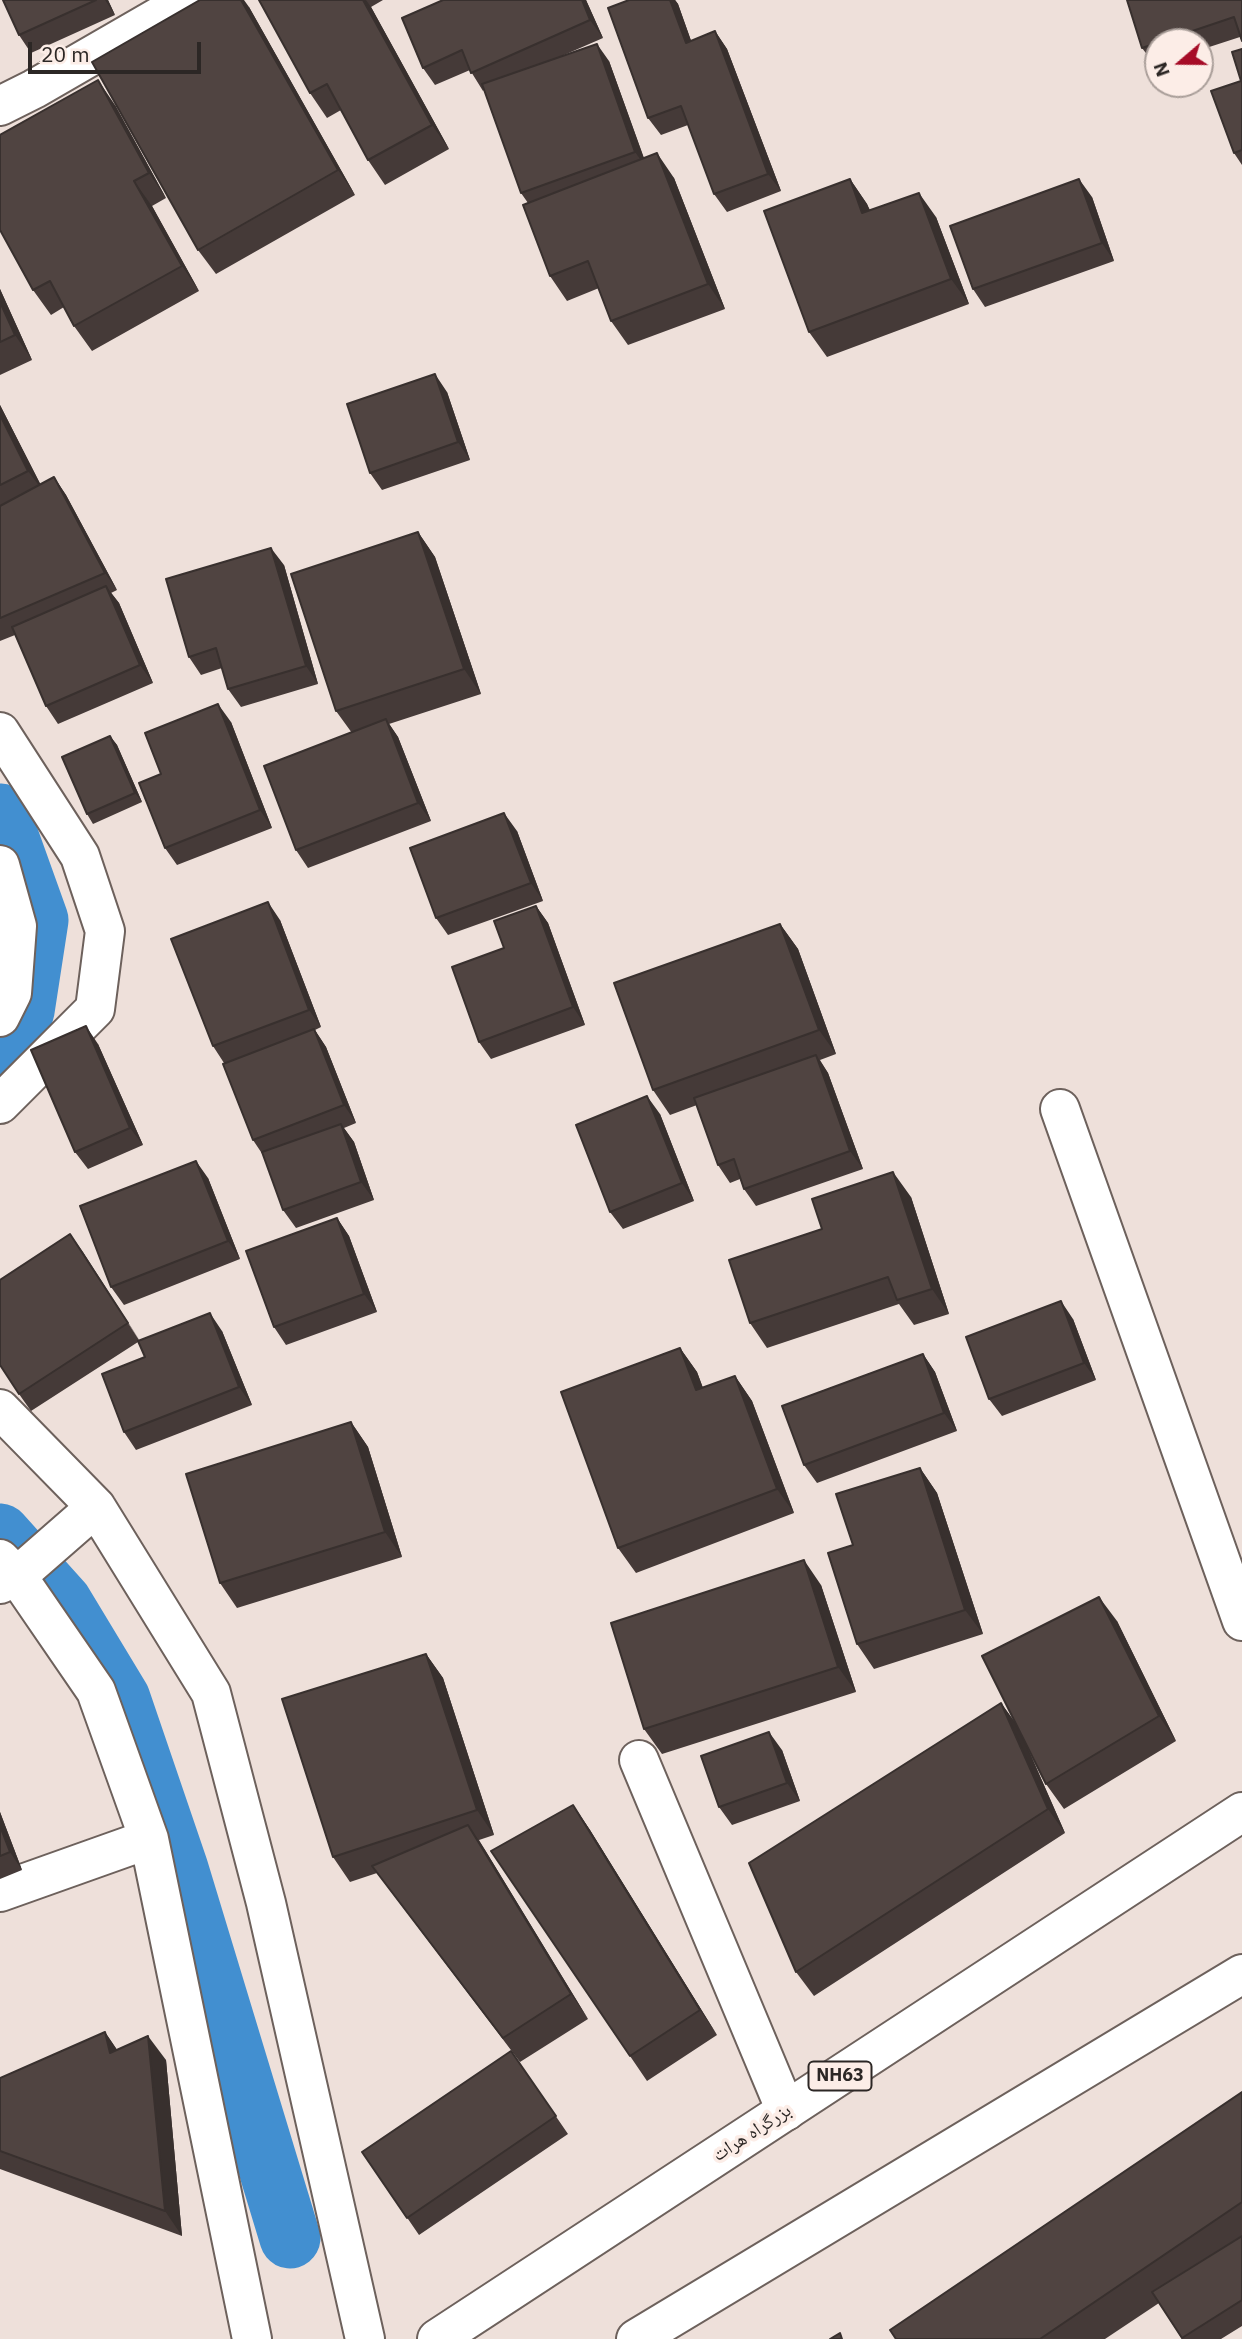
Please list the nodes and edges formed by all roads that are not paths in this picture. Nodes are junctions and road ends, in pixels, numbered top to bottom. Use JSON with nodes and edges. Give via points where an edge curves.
{"nodes":[{"id":1,"x":188,"y":0,"type":"edge"},
{"id":2,"x":0,"y":106,"type":"edge"},
{"id":3,"x":0,"y":732,"type":"edge"},
{"id":4,"x":0,"y":865,"type":"edge"},
{"id":5,"x":0,"y":1017,"type":"edge"},
{"id":6,"x":0,"y":1104,"type":"edge"},
{"id":7,"x":1060,"y":1109,"type":"dead end"},
{"id":8,"x":0,"y":1409,"type":"edge"},
{"id":9,"x":96,"y":1507,"type":"junction"},
{"id":10,"x":6,"y":1573,"type":"edge"},
{"id":11,"x":1242,"y":1621,"type":"edge"},
{"id":12,"x":639,"y":1760,"type":"edge"},
{"id":13,"x":1242,"y":1812,"type":"edge"},
{"id":14,"x":149,"y":1839,"type":"junction"},
{"id":15,"x":0,"y":1892,"type":"edge"},
{"id":16,"x":1242,"y":1975,"type":"edge"},
{"id":17,"x":786,"y":2111,"type":"junction"},
{"id":18,"x":252,"y":2339,"type":"edge"},
{"id":19,"x":365,"y":2339,"type":"edge"},
{"id":20,"x":437,"y":2339,"type":"edge"},
{"id":21,"x":636,"y":2339,"type":"edge"}],
"edges":[{"from":1,"to":2,"type":"main road"},
{"from":3,"to":6,"type":"main road","via":[[80,856],[105,931],[95,1009]]},
{"from":4,"to":5,"type":"main road","via":[[17,926],[12,993]]},
{"from":7,"to":11,"type":"main road"},
{"from":8,"to":9,"type":"main road"},
{"from":9,"to":10,"type":"main road"},
{"from":9,"to":19,"type":"main road","via":[[211,1693],[266,1903]]},
{"from":10,"to":14,"type":"main road","via":[[96,1691]]},
{"from":12,"to":17,"type":"main road"},
{"from":13,"to":17,"type":"main road","name":"بزرگراه هرات","number":"NH63"},
{"from":14,"to":15,"type":"main road"},
{"from":14,"to":18,"type":"main road"},
{"from":16,"to":21,"type":"main road"},
{"from":17,"to":20,"type":"main road","name":"بزرگراه هرات","number":"NH63"}]}
